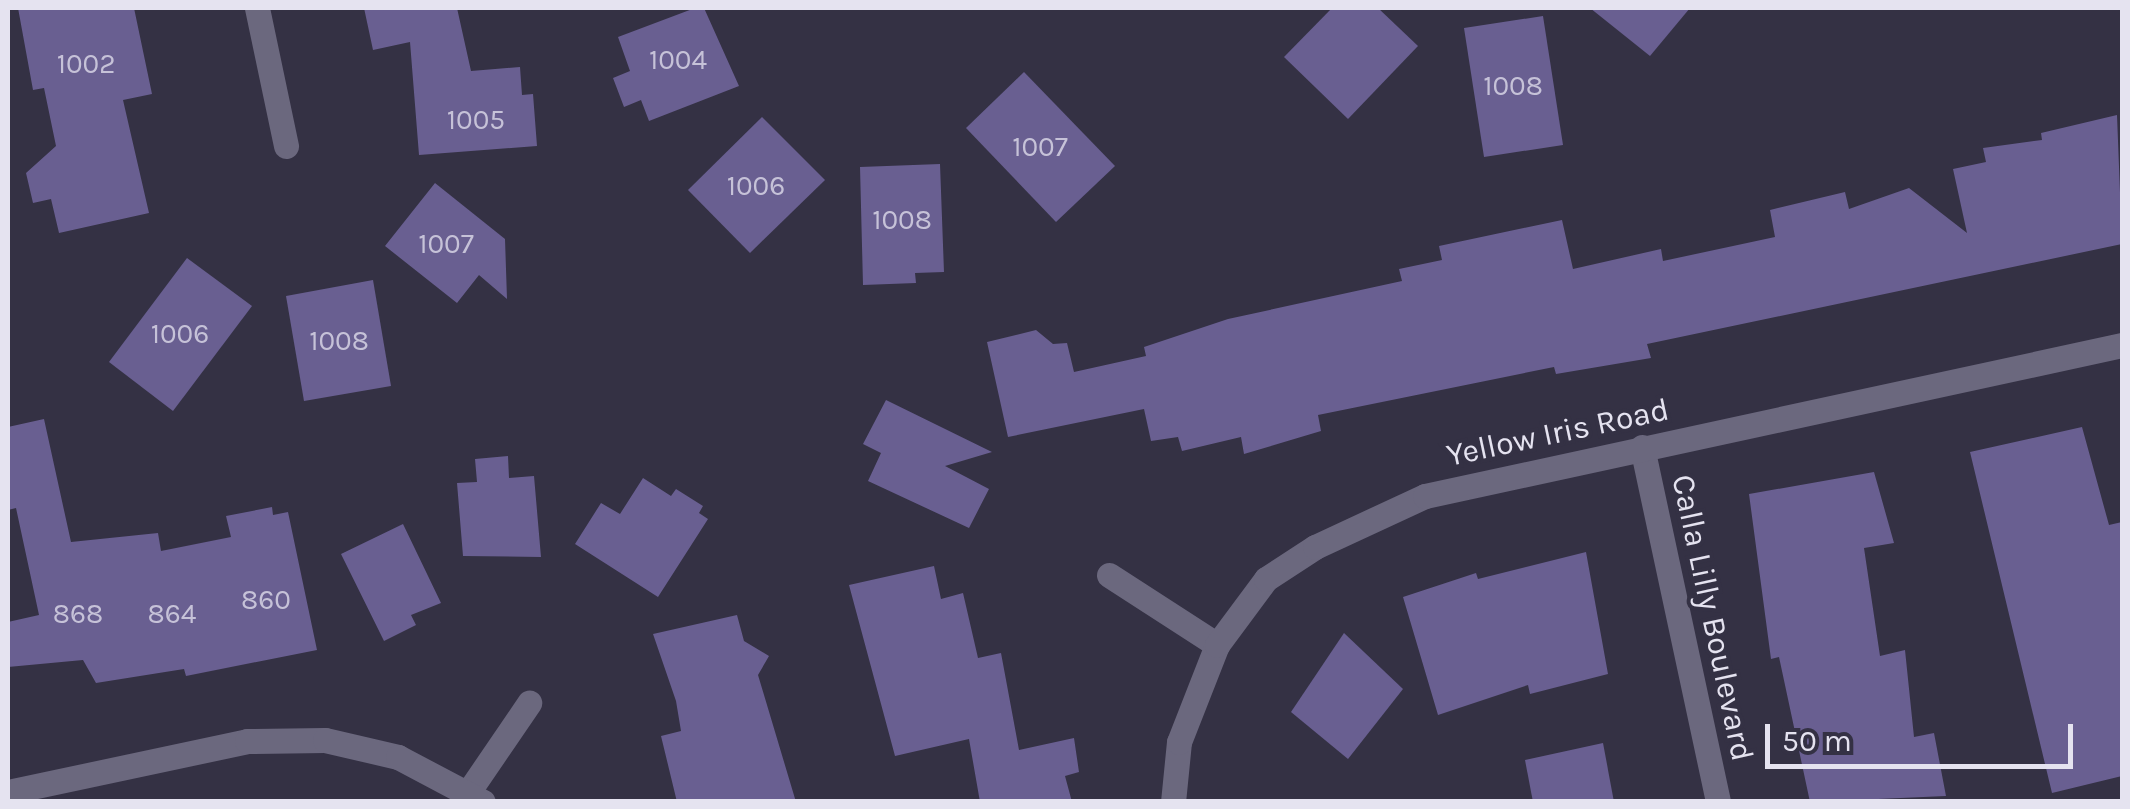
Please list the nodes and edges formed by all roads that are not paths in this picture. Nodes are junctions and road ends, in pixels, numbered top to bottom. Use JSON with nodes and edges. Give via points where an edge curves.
{"nodes":[{"id":1,"x":257,"y":8,"type":"edge"},
{"id":2,"x":286,"y":146,"type":"dead end"},
{"id":3,"x":2122,"y":345,"type":"edge"},
{"id":4,"x":1642,"y":447,"type":"junction"},
{"id":5,"x":1109,"y":575,"type":"dead end"},
{"id":6,"x":1218,"y":645,"type":"junction"},
{"id":7,"x":530,"y":704,"type":"dead end"},
{"id":8,"x":8,"y":792,"type":"edge"},
{"id":9,"x":476,"y":796,"type":"edge"},
{"id":10,"x":1173,"y":802,"type":"edge"},
{"id":11,"x":1718,"y":802,"type":"edge"}],
"edges":[{"from":1,"to":2,"type":"street"},
{"from":3,"to":4,"type":"street","name":"Yellow Iris Road"},
{"from":4,"to":6,"type":"street","name":"Yellow Iris Road","via":[[1425,496],[1316,547],[1266,579]]},
{"from":4,"to":11,"type":"street","name":"Calla Lilly Boulevard"},
{"from":5,"to":6,"type":"street"},
{"from":6,"to":10,"type":"street","name":"Yellow Iris Road","via":[[1179,742]]},
{"from":7,"to":9,"type":"street"},
{"from":8,"to":9,"type":"street","via":[[246,741],[325,740],[398,757]]}]}
